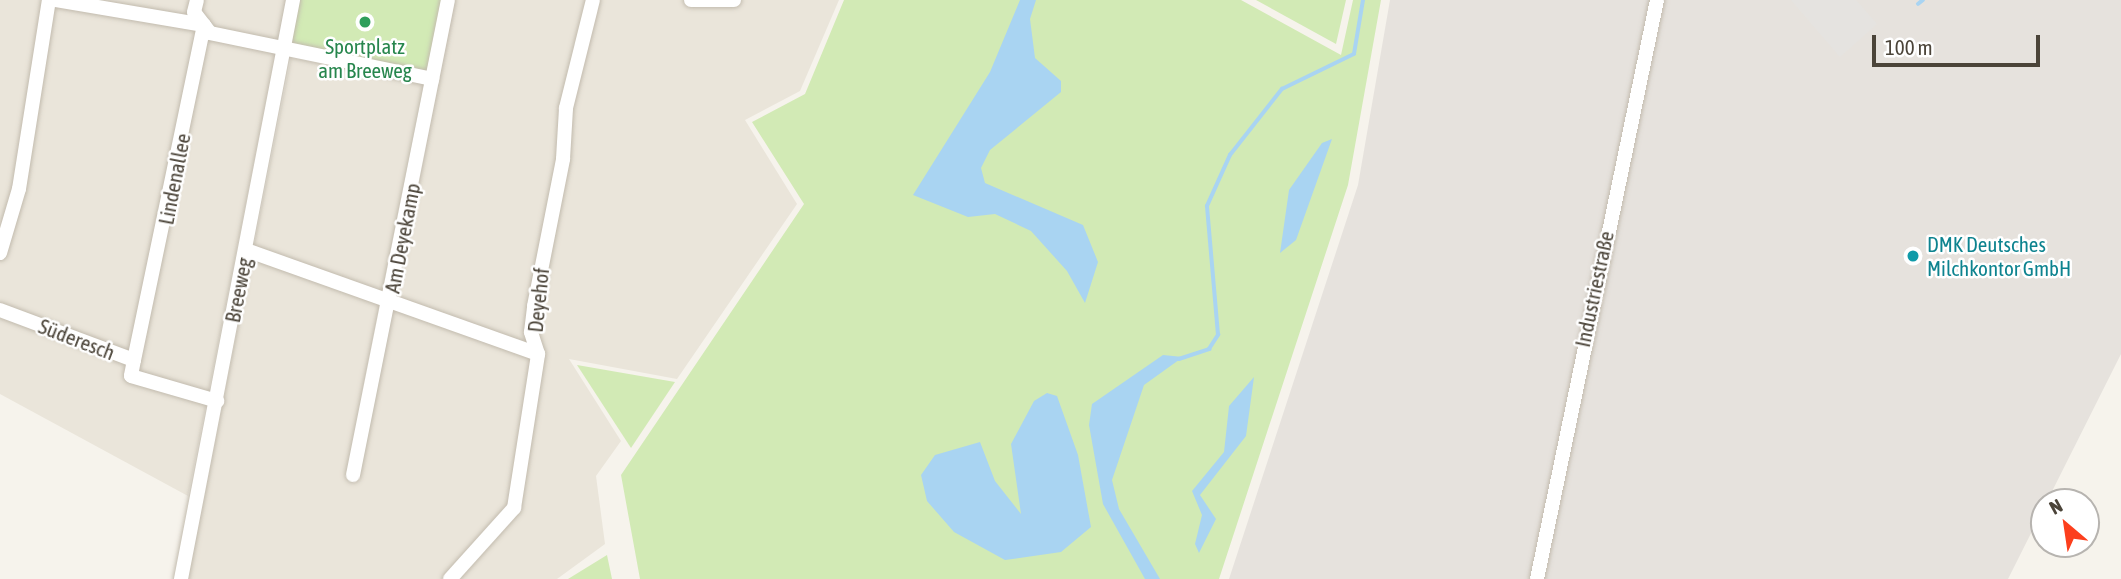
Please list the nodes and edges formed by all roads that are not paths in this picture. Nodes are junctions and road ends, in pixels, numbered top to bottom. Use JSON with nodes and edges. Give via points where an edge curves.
{"nodes":[{"id":1,"x":49,"y":0,"type":"edge"},
{"id":2,"x":56,"y":0,"type":"edge"},
{"id":3,"x":197,"y":0,"type":"edge"},
{"id":4,"x":293,"y":0,"type":"edge"},
{"id":5,"x":448,"y":0,"type":"edge"},
{"id":6,"x":593,"y":0,"type":"edge"},
{"id":7,"x":691,"y":0,"type":"edge"},
{"id":8,"x":734,"y":0,"type":"edge"},
{"id":9,"x":1657,"y":0,"type":"edge"},
{"id":10,"x":204,"y":25,"type":"junction"},
{"id":11,"x":283,"y":47,"type":"junction"},
{"id":12,"x":432,"y":79,"type":"junction"},
{"id":13,"x":246,"y":250,"type":"junction"},
{"id":14,"x":0,"y":253,"type":"edge"},
{"id":15,"x":390,"y":301,"type":"junction"},
{"id":16,"x":0,"y":310,"type":"edge"},
{"id":17,"x":538,"y":354,"type":"junction"},
{"id":18,"x":134,"y":360,"type":"junction"},
{"id":19,"x":217,"y":401,"type":"junction"},
{"id":20,"x":353,"y":475,"type":"dead end"},
{"id":21,"x":181,"y":579,"type":"edge"},
{"id":22,"x":450,"y":579,"type":"edge"},
{"id":23,"x":1537,"y":579,"type":"edge"}],
"edges":[{"from":1,"to":14,"type":"street","via":[[19,188]]},
{"from":2,"to":10,"type":"street"},
{"from":3,"to":10,"type":"street","name":"Lindenallee","via":[[194,12]]},
{"from":4,"to":11,"type":"street","name":"Breeweg"},
{"from":5,"to":12,"type":"street","name":"Am Deyekamp"},
{"from":6,"to":17,"type":"street","name":"Deyehof","via":[[566,108],[563,159],[534,306],[531,332]]},
{"from":7,"to":8,"type":"street"},
{"from":9,"to":23,"type":"street","name":"Industriestraße"},
{"from":10,"to":11,"type":"street","via":[[210,33]]},
{"from":10,"to":18,"type":"street","name":"Lindenallee"},
{"from":11,"to":12,"type":"street"},
{"from":11,"to":13,"type":"street","name":"Breeweg"},
{"from":12,"to":15,"type":"street","name":"Am Deyekamp"},
{"from":13,"to":15,"type":"street"},
{"from":13,"to":19,"type":"street","name":"Breeweg"},
{"from":15,"to":17,"type":"street"},
{"from":15,"to":20,"type":"street","name":"Am Deyekamp"},
{"from":16,"to":18,"type":"street","name":"Süderesch"},
{"from":17,"to":22,"type":"street","name":"Deyehof","via":[[514,508]]},
{"from":18,"to":19,"type":"street","name":"Süderesch","via":[[131,376]]},
{"from":19,"to":21,"type":"street","name":"Breeweg"}]}
